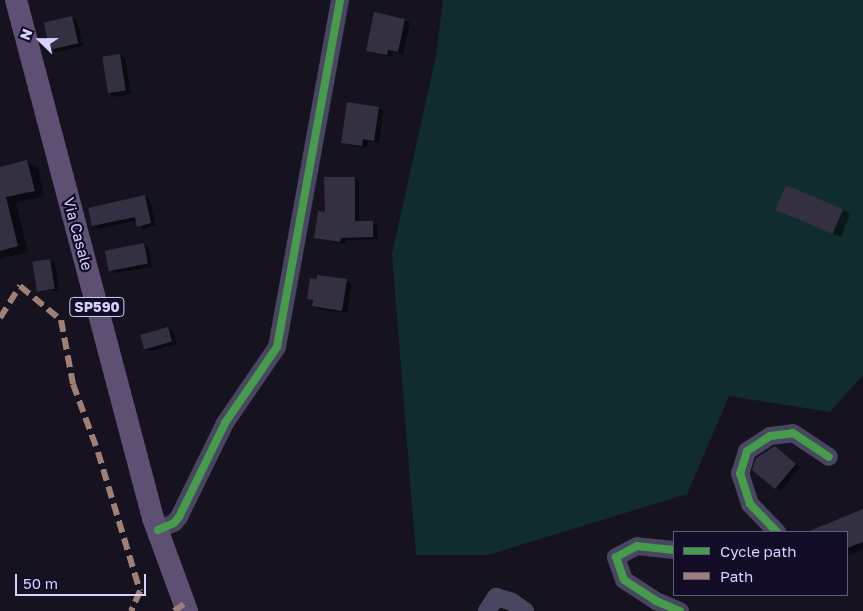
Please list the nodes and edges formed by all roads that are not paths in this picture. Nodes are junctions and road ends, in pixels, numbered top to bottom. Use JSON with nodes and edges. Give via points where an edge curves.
{"nodes":[{"id":1,"x":16,"y":0,"type":"edge"},
{"id":2,"x":340,"y":0,"type":"edge"},
{"id":3,"x":829,"y":457,"type":"dead end"},
{"id":4,"x":158,"y":530,"type":"junction"},
{"id":5,"x":776,"y":531,"type":"edge"},
{"id":6,"x":673,"y":550,"type":"edge"},
{"id":7,"x":187,"y":611,"type":"edge"},
{"id":8,"x":487,"y":611,"type":"edge"},
{"id":9,"x":525,"y":611,"type":"edge"},
{"id":10,"x":680,"y":611,"type":"edge"}],
"edges":[{"from":1,"to":4,"type":"main road","name":"Via Casale","number":"SP590"},
{"from":2,"to":4,"type":"street","via":[[277,347],[225,423],[179,517]]},
{"from":3,"to":5,"type":"street","via":[[793,434],[770,436],[747,451],[740,474],[750,504]]},
{"from":4,"to":7,"type":"main road","name":"Via Casale","number":"SP590"},
{"from":6,"to":10,"type":"street","via":[[637,546],[616,557],[624,580],[656,601]]},
{"from":8,"to":9,"type":"street","via":[[496,597]]}]}
